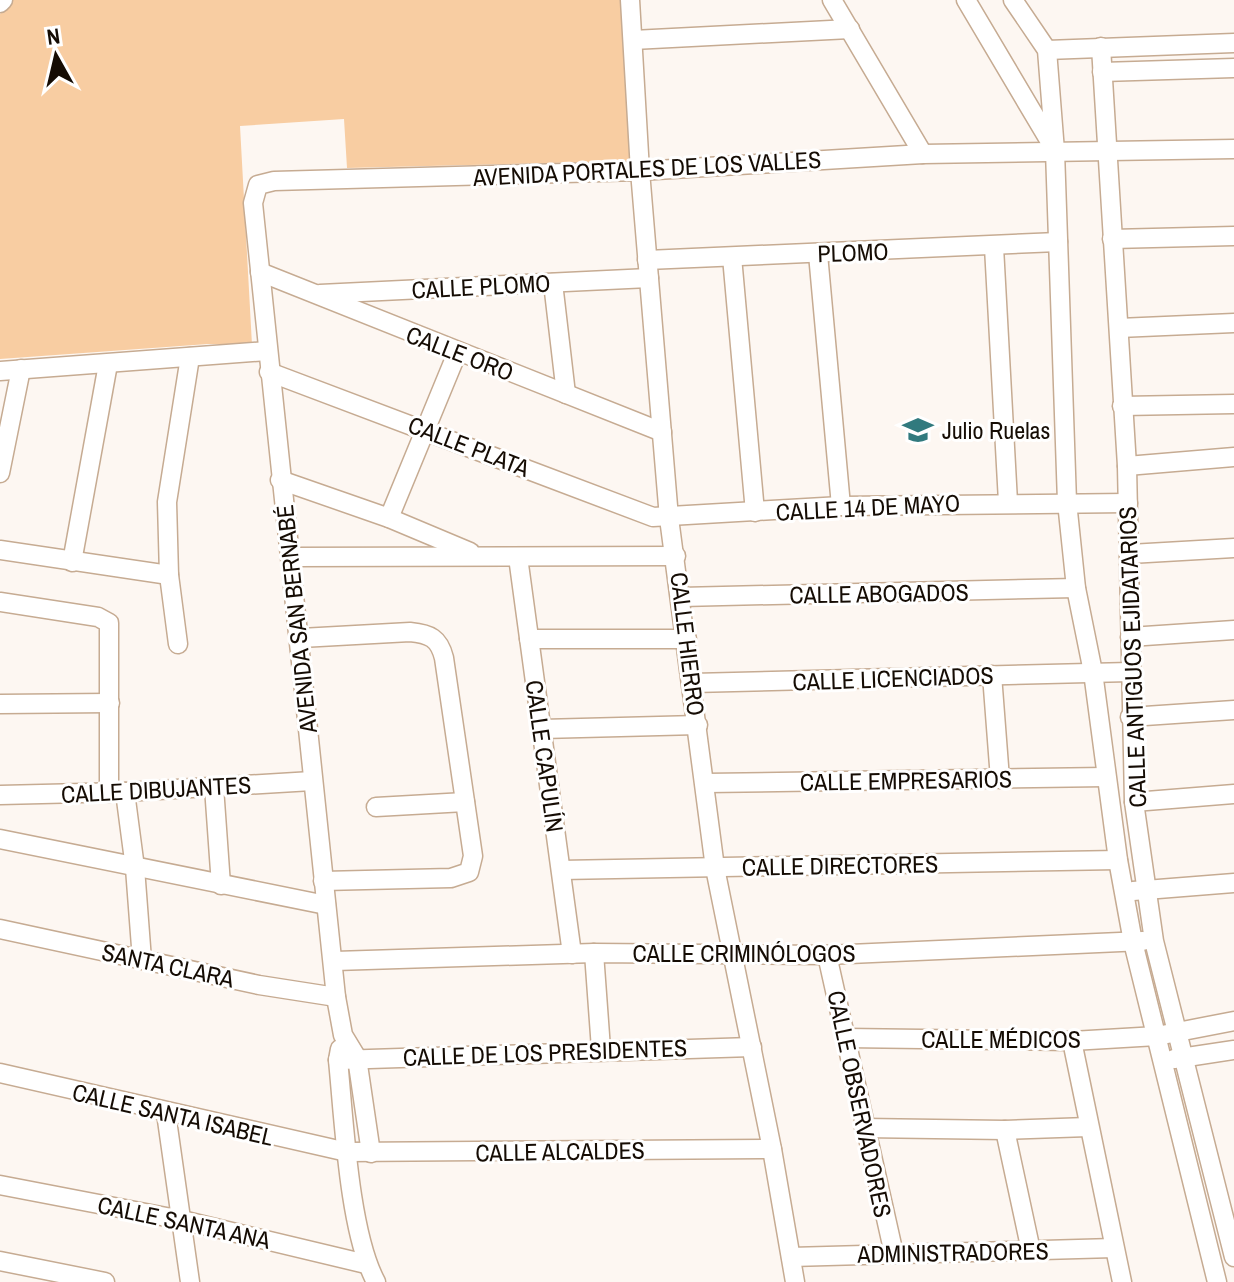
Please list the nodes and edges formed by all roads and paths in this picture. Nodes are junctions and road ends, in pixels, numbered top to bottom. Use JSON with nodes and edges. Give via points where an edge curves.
{"nodes":[{"id":1,"x":630,"y":0,"type":"edge"},
{"id":2,"x":832,"y":0,"type":"edge"},
{"id":3,"x":966,"y":0,"type":"edge"},
{"id":4,"x":1013,"y":0,"type":"edge"},
{"id":5,"x":850,"y":29,"type":"junction"},
{"id":6,"x":633,"y":40,"type":"junction"},
{"id":7,"x":1234,"y":43,"type":"edge"},
{"id":8,"x":1101,"y":47,"type":"junction"},
{"id":9,"x":1047,"y":50,"type":"junction"},
{"id":10,"x":1234,"y":68,"type":"edge"},
{"id":11,"x":1102,"y":72,"type":"junction"},
{"id":12,"x":1234,"y":149,"type":"edge"},
{"id":13,"x":1055,"y":151,"type":"junction"},
{"id":14,"x":1108,"y":152,"type":"junction"},
{"id":15,"x":923,"y":154,"type":"junction"},
{"id":16,"x":640,"y":171,"type":"junction"},
{"id":17,"x":253,"y":203,"type":"joint"},
{"id":18,"x":1234,"y":236,"type":"edge"},
{"id":19,"x":1112,"y":239,"type":"junction"},
{"id":20,"x":1058,"y":242,"type":"junction"},
{"id":21,"x":994,"y":247,"type":"junction"},
{"id":22,"x":818,"y":254,"type":"junction"},
{"id":23,"x":732,"y":257,"type":"junction"},
{"id":24,"x":648,"y":269,"type":"junction"},
{"id":25,"x":260,"y":272,"type":"junction"},
{"id":26,"x":553,"y":283,"type":"junction"},
{"id":27,"x":314,"y":294,"type":"junction"},
{"id":28,"x":1234,"y":323,"type":"edge"},
{"id":29,"x":1119,"y":328,"type":"junction"},
{"id":30,"x":267,"y":351,"type":"junction"},
{"id":31,"x":457,"y":353,"type":"junction"},
{"id":32,"x":190,"y":357,"type":"junction"},
{"id":33,"x":108,"y":364,"type":"junction"},
{"id":34,"x":21,"y":369,"type":"junction"},
{"id":35,"x":0,"y":371,"type":"edge"},
{"id":36,"x":269,"y":372,"type":"junction"},
{"id":37,"x":566,"y":394,"type":"junction"},
{"id":38,"x":1234,"y":404,"type":"edge"},
{"id":39,"x":1122,"y":406,"type":"junction"},
{"id":40,"x":427,"y":429,"type":"junction"},
{"id":41,"x":662,"y":432,"type":"junction"},
{"id":42,"x":1234,"y":457,"type":"edge"},
{"id":43,"x":1127,"y":466,"type":"junction"},
{"id":44,"x":0,"y":473,"type":"edge"},
{"id":45,"x":280,"y":480,"type":"junction"},
{"id":46,"x":1008,"y":502,"type":"junction"},
{"id":47,"x":1067,"y":502,"type":"junction"},
{"id":48,"x":1128,"y":503,"type":"junction"},
{"id":49,"x":841,"y":506,"type":"junction"},
{"id":50,"x":755,"y":512,"type":"junction"},
{"id":51,"x":389,"y":518,"type":"junction"},
{"id":52,"x":669,"y":518,"type":"junction"},
{"id":53,"x":1234,"y":548,"type":"edge"},
{"id":54,"x":0,"y":550,"type":"edge"},
{"id":55,"x":1130,"y":554,"type":"junction"},
{"id":56,"x":480,"y":556,"type":"junction"},
{"id":57,"x":676,"y":556,"type":"junction"},
{"id":58,"x":291,"y":557,"type":"junction"},
{"id":59,"x":518,"y":557,"type":"junction"},
{"id":60,"x":72,"y":562,"type":"junction"},
{"id":61,"x":169,"y":575,"type":"junction"},
{"id":62,"x":1076,"y":588,"type":"junction"},
{"id":63,"x":681,"y":597,"type":"junction"},
{"id":64,"x":0,"y":602,"type":"edge"},
{"id":65,"x":1234,"y":630,"type":"edge"},
{"id":66,"x":1130,"y":637,"type":"junction"},
{"id":67,"x":301,"y":638,"type":"junction"},
{"id":68,"x":529,"y":639,"type":"junction"},
{"id":69,"x":687,"y":639,"type":"junction"},
{"id":70,"x":178,"y":644,"type":"dead end"},
{"id":71,"x":1093,"y":672,"type":"junction"},
{"id":72,"x":1130,"y":672,"type":"junction"},
{"id":73,"x":992,"y":675,"type":"junction"},
{"id":74,"x":693,"y":683,"type":"junction"},
{"id":75,"x":0,"y":690,"type":"edge"},
{"id":76,"x":110,"y":703,"type":"junction"},
{"id":77,"x":0,"y":704,"type":"edge"},
{"id":78,"x":1234,"y":710,"type":"edge"},
{"id":79,"x":1130,"y":717,"type":"junction"},
{"id":80,"x":698,"y":725,"type":"junction"},
{"id":81,"x":542,"y":729,"type":"junction"},
{"id":82,"x":1106,"y":777,"type":"junction"},
{"id":83,"x":1000,"y":779,"type":"junction"},
{"id":84,"x":312,"y":781,"type":"junction"},
{"id":85,"x":706,"y":783,"type":"junction"},
{"id":86,"x":214,"y":787,"type":"junction"},
{"id":87,"x":117,"y":793,"type":"junction"},
{"id":88,"x":1234,"y":794,"type":"edge"},
{"id":89,"x":0,"y":795,"type":"edge"},
{"id":90,"x":465,"y":802,"type":"junction"},
{"id":91,"x":1134,"y":802,"type":"junction"},
{"id":92,"x":376,"y":807,"type":"dead end"},
{"id":93,"x":0,"y":839,"type":"edge"},
{"id":94,"x":1118,"y":860,"type":"junction"},
{"id":95,"x":135,"y":868,"type":"junction"},
{"id":96,"x":715,"y":868,"type":"junction"},
{"id":97,"x":561,"y":870,"type":"junction"},
{"id":98,"x":323,"y":881,"type":"junction"},
{"id":99,"x":1234,"y":883,"type":"edge"},
{"id":100,"x":221,"y":885,"type":"junction"},
{"id":101,"x":1145,"y":890,"type":"junction"},
{"id":102,"x":1125,"y":892,"type":"junction"},
{"id":103,"x":326,"y":905,"type":"junction"},
{"id":104,"x":0,"y":929,"type":"edge"},
{"id":105,"x":1154,"y":941,"type":"junction"},
{"id":106,"x":1133,"y":942,"type":"junction"},
{"id":107,"x":594,"y":953,"type":"junction"},
{"id":108,"x":572,"y":954,"type":"junction"},
{"id":109,"x":733,"y":954,"type":"junction"},
{"id":110,"x":827,"y":955,"type":"junction"},
{"id":111,"x":142,"y":960,"type":"junction"},
{"id":112,"x":335,"y":961,"type":"junction"},
{"id":113,"x":336,"y":997,"type":"junction"},
{"id":114,"x":1234,"y":1021,"type":"edge"},
{"id":115,"x":1179,"y":1031,"type":"junction"},
{"id":116,"x":343,"y":1035,"type":"junction"},
{"id":117,"x":1157,"y":1036,"type":"junction"},
{"id":118,"x":846,"y":1038,"type":"junction"},
{"id":119,"x":1072,"y":1041,"type":"junction"},
{"id":120,"x":752,"y":1047,"type":"junction"},
{"id":121,"x":601,"y":1049,"type":"junction"},
{"id":122,"x":1234,"y":1050,"type":"edge"},
{"id":123,"x":1186,"y":1057,"type":"junction"},
{"id":124,"x":357,"y":1058,"type":"junction"},
{"id":125,"x":338,"y":1060,"type":"junction"},
{"id":126,"x":1163,"y":1061,"type":"junction"},
{"id":127,"x":0,"y":1073,"type":"edge"},
{"id":128,"x":166,"y":1113,"type":"junction"},
{"id":129,"x":1088,"y":1127,"type":"junction"},
{"id":130,"x":864,"y":1128,"type":"junction"},
{"id":131,"x":1005,"y":1130,"type":"junction"},
{"id":132,"x":772,"y":1149,"type":"junction"},
{"id":133,"x":347,"y":1152,"type":"junction"},
{"id":134,"x":371,"y":1153,"type":"junction"},
{"id":135,"x":0,"y":1185,"type":"edge"},
{"id":136,"x":182,"y":1220,"type":"junction"},
{"id":137,"x":1114,"y":1248,"type":"junction"},
{"id":138,"x":1031,"y":1251,"type":"junction"},
{"id":139,"x":894,"y":1254,"type":"junction"},
{"id":140,"x":1234,"y":1255,"type":"edge"},
{"id":141,"x":791,"y":1257,"type":"junction"},
{"id":142,"x":0,"y":1261,"type":"edge"},
{"id":143,"x":366,"y":1264,"type":"junction"},
{"id":144,"x":105,"y":1282,"type":"edge"},
{"id":145,"x":190,"y":1282,"type":"edge"},
{"id":146,"x":376,"y":1282,"type":"edge"},
{"id":147,"x":795,"y":1282,"type":"edge"},
{"id":148,"x":1122,"y":1282,"type":"edge"},
{"id":149,"x":1217,"y":1282,"type":"edge"}],
"edges":[{"from":1,"to":6,"type":"street","name":"CALLE HIERRO"},
{"from":2,"to":5,"type":"street"},
{"from":3,"to":13,"type":"street","name":"CALLE ANTIGUOS EJIDATARIOS"},
{"from":4,"to":9,"type":"street","name":"CALLE ANTIGUOS EJIDATARIOS"},
{"from":5,"to":6,"type":"street"},
{"from":5,"to":15,"type":"street"},
{"from":6,"to":16,"type":"street","name":"CALLE HIERRO"},
{"from":7,"to":8,"type":"street"},
{"from":8,"to":9,"type":"street"},
{"from":8,"to":11,"type":"street","name":"CALLE ANTIGUOS EJIDATARIOS"},
{"from":9,"to":13,"type":"street","name":"CALLE ANTIGUOS EJIDATARIOS"},
{"from":10,"to":11,"type":"street"},
{"from":11,"to":14,"type":"street","name":"CALLE ANTIGUOS EJIDATARIOS"},
{"from":12,"to":14,"type":"street","name":"AVENIDA PORTALES DE LOS VALLES"},
{"from":13,"to":14,"type":"street","name":"AVENIDA PORTALES DE LOS VALLES"},
{"from":13,"to":15,"type":"street","name":"AVENIDA PORTALES DE LOS VALLES"},
{"from":13,"to":20,"type":"street","name":"CALLE ANTIGUOS EJIDATARIOS"},
{"from":14,"to":19,"type":"street","name":"CALLE ANTIGUOS EJIDATARIOS"},
{"from":15,"to":16,"type":"street","name":"AVENIDA PORTALES DE LOS VALLES"},
{"from":16,"to":17,"type":"street","name":"AVENIDA PORTALES DE LOS VALLES","via":[[274,181],[258,185]]},
{"from":16,"to":24,"type":"street","name":"CALLE HIERRO"},
{"from":17,"to":25,"type":"street","name":"AVENIDA SAN BERNABÉ"},
{"from":18,"to":19,"type":"street"},
{"from":19,"to":29,"type":"street","name":"CALLE ANTIGUOS EJIDATARIOS"},
{"from":20,"to":21,"type":"street","name":"PLOMO"},
{"from":20,"to":47,"type":"street","name":"CALLE ANTIGUOS EJIDATARIOS"},
{"from":21,"to":22,"type":"street","name":"PLOMO"},
{"from":21,"to":46,"type":"street"},
{"from":22,"to":23,"type":"street","name":"PLOMO"},
{"from":22,"to":49,"type":"street"},
{"from":23,"to":24,"type":"street","name":"PLOMO"},
{"from":23,"to":50,"type":"street"},
{"from":24,"to":26,"type":"street","name":"CALLE PLOMO"},
{"from":24,"to":41,"type":"street","name":"CALLE HIERRO"},
{"from":25,"to":27,"type":"street","name":"CALLE ORO"},
{"from":25,"to":30,"type":"street","name":"AVENIDA SAN BERNABÉ"},
{"from":26,"to":27,"type":"street","name":"CALLE PLOMO"},
{"from":26,"to":37,"type":"street"},
{"from":27,"to":31,"type":"street","name":"CALLE ORO"},
{"from":28,"to":29,"type":"street"},
{"from":29,"to":39,"type":"street","name":"CALLE ANTIGUOS EJIDATARIOS"},
{"from":30,"to":32,"type":"street"},
{"from":30,"to":36,"type":"street","name":"AVENIDA SAN BERNABÉ"},
{"from":31,"to":37,"type":"street","name":"CALLE ORO"},
{"from":31,"to":40,"type":"street"},
{"from":32,"to":33,"type":"street"},
{"from":32,"to":61,"type":"street","via":[[167,502]]},
{"from":33,"to":34,"type":"street"},
{"from":33,"to":60,"type":"street"},
{"from":34,"to":35,"type":"street"},
{"from":34,"to":44,"type":"street"},
{"from":36,"to":40,"type":"street","name":"CALLE PLATA"},
{"from":36,"to":45,"type":"street","name":"AVENIDA SAN BERNABÉ"},
{"from":37,"to":41,"type":"street","name":"CALLE ORO"},
{"from":38,"to":39,"type":"street"},
{"from":39,"to":43,"type":"street","name":"CALLE ANTIGUOS EJIDATARIOS"},
{"from":40,"to":51,"type":"street"},
{"from":40,"to":52,"type":"street","name":"CALLE PLATA","via":[[635,511]]},
{"from":41,"to":52,"type":"street","name":"CALLE HIERRO"},
{"from":42,"to":43,"type":"street"},
{"from":43,"to":48,"type":"street","name":"CALLE ANTIGUOS EJIDATARIOS"},
{"from":45,"to":51,"type":"street"},
{"from":45,"to":58,"type":"street","name":"AVENIDA SAN BERNABÉ"},
{"from":46,"to":47,"type":"street","name":"CALLE 14 DE MAYO"},
{"from":46,"to":49,"type":"street","name":"CALLE 14 DE MAYO"},
{"from":47,"to":48,"type":"street","name":"CALLE 14 DE MAYO"},
{"from":47,"to":62,"type":"street","name":"CALLE ANTIGUOS EJIDATARIOS"},
{"from":48,"to":55,"type":"street","name":"CALLE ANTIGUOS EJIDATARIOS"},
{"from":49,"to":50,"type":"street","name":"CALLE 14 DE MAYO"},
{"from":50,"to":52,"type":"street","name":"CALLE 14 DE MAYO"},
{"from":51,"to":56,"type":"street"},
{"from":52,"to":57,"type":"street","name":"CALLE HIERRO"},
{"from":53,"to":55,"type":"street"},
{"from":54,"to":60,"type":"street"},
{"from":55,"to":66,"type":"street","name":"CALLE ANTIGUOS EJIDATARIOS"},
{"from":56,"to":58,"type":"street"},
{"from":56,"to":59,"type":"street"},
{"from":57,"to":59,"type":"street"},
{"from":57,"to":63,"type":"street","name":"CALLE HIERRO"},
{"from":58,"to":67,"type":"street","name":"AVENIDA SAN BERNABÉ"},
{"from":59,"to":68,"type":"street","name":"CALLE CAPULÍN"},
{"from":60,"to":61,"type":"street"},
{"from":61,"to":70,"type":"street"},
{"from":62,"to":63,"type":"street","name":"CALLE ABOGADOS"},
{"from":62,"to":71,"type":"street","name":"CALLE ANTIGUOS EJIDATARIOS"},
{"from":63,"to":69,"type":"street","name":"CALLE HIERRO"},
{"from":64,"to":76,"type":"street","via":[[106,619],[111,632]]},
{"from":65,"to":66,"type":"street"},
{"from":66,"to":72,"type":"street","name":"CALLE ANTIGUOS EJIDATARIOS"},
{"from":67,"to":84,"type":"street","name":"AVENIDA SAN BERNABÉ"},
{"from":67,"to":90,"type":"street","via":[[410,632],[436,639],[444,658]]},
{"from":68,"to":69,"type":"street"},
{"from":68,"to":81,"type":"street","name":"CALLE CAPULÍN"},
{"from":69,"to":74,"type":"street","name":"CALLE HIERRO"},
{"from":71,"to":72,"type":"street","name":"CALLE LICENCIADOS"},
{"from":71,"to":73,"type":"street","name":"CALLE LICENCIADOS"},
{"from":71,"to":82,"type":"street","name":"CALLE ANTIGUOS EJIDATARIOS"},
{"from":72,"to":79,"type":"street","name":"CALLE ANTIGUOS EJIDATARIOS"},
{"from":73,"to":74,"type":"street","name":"CALLE LICENCIADOS"},
{"from":73,"to":83,"type":"street"},
{"from":74,"to":80,"type":"street","name":"CALLE HIERRO"},
{"from":75,"to":77,"type":"street"},
{"from":76,"to":77,"type":"street"},
{"from":76,"to":87,"type":"street"},
{"from":78,"to":79,"type":"street"},
{"from":79,"to":91,"type":"street","name":"CALLE ANTIGUOS EJIDATARIOS"},
{"from":80,"to":81,"type":"street"},
{"from":80,"to":85,"type":"street","name":"CALLE HIERRO"},
{"from":81,"to":97,"type":"street","name":"CALLE CAPULÍN"},
{"from":82,"to":83,"type":"street","name":"CALLE EMPRESARIOS"},
{"from":82,"to":94,"type":"street","name":"CALLE ANTIGUOS EJIDATARIOS"},
{"from":83,"to":85,"type":"street","name":"CALLE EMPRESARIOS"},
{"from":84,"to":86,"type":"street","name":"CALLE DIBUJANTES"},
{"from":84,"to":98,"type":"street","name":"AVENIDA SAN BERNABÉ"},
{"from":85,"to":96,"type":"street","name":"CALLE HIERRO"},
{"from":86,"to":87,"type":"street","name":"CALLE DIBUJANTES"},
{"from":86,"to":100,"type":"street"},
{"from":87,"to":89,"type":"street","name":"CALLE DIBUJANTES"},
{"from":87,"to":95,"type":"street"},
{"from":88,"to":91,"type":"street"},
{"from":90,"to":92,"type":"street"},
{"from":90,"to":98,"type":"street","via":[[473,856],[462,876]]},
{"from":91,"to":101,"type":"street","name":"CALLE ANTIGUOS EJIDATARIOS"},
{"from":93,"to":95,"type":"street"},
{"from":94,"to":96,"type":"street","name":"CALLE DIRECTORES"},
{"from":94,"to":102,"type":"street","name":"CALLE ANTIGUOS EJIDATARIOS"},
{"from":95,"to":100,"type":"street"},
{"from":95,"to":111,"type":"street"},
{"from":96,"to":97,"type":"street","name":"CALLE DIRECTORES"},
{"from":96,"to":109,"type":"street","name":"CALLE HIERRO"},
{"from":97,"to":108,"type":"street","name":"CALLE CAPULÍN"},
{"from":98,"to":103,"type":"street","name":"AVENIDA SAN BERNABÉ"},
{"from":99,"to":101,"type":"street"},
{"from":100,"to":103,"type":"street"},
{"from":101,"to":102,"type":"street"},
{"from":101,"to":105,"type":"street","name":"CALLE ANTIGUOS EJIDATARIOS"},
{"from":102,"to":106,"type":"street","name":"CALLE ANTIGUOS EJIDATARIOS"},
{"from":103,"to":112,"type":"street","name":"AVENIDA SAN BERNABÉ"},
{"from":104,"to":111,"type":"street","name":"SANTA CLARA"},
{"from":105,"to":106,"type":"street","name":"CALLE CRIMINÓLOGOS"},
{"from":105,"to":115,"type":"street","name":"CALLE ANTIGUOS EJIDATARIOS"},
{"from":106,"to":110,"type":"street","name":"CALLE CRIMINÓLOGOS"},
{"from":106,"to":117,"type":"street","name":"CALLE ANTIGUOS EJIDATARIOS"},
{"from":107,"to":108,"type":"street","name":"CALLE CRIMINÓLOGOS"},
{"from":107,"to":109,"type":"street","name":"CALLE CRIMINÓLOGOS"},
{"from":107,"to":121,"type":"street"},
{"from":108,"to":112,"type":"street","name":"CALLE CRIMINÓLOGOS"},
{"from":109,"to":110,"type":"street","name":"CALLE CRIMINÓLOGOS"},
{"from":109,"to":120,"type":"street","name":"CALLE HIERRO"},
{"from":110,"to":118,"type":"street","name":"CALLE OBSERVADORES"},
{"from":111,"to":113,"type":"street","name":"SANTA CLARA"},
{"from":112,"to":113,"type":"street","name":"AVENIDA SAN BERNABÉ"},
{"from":113,"to":116,"type":"street","name":"AVENIDA SAN BERNABÉ"},
{"from":114,"to":115,"type":"street","name":"CALLE MÉDICOS"},
{"from":115,"to":117,"type":"street","name":"CALLE MÉDICOS"},
{"from":115,"to":123,"type":"street","name":"CALLE ANTIGUOS EJIDATARIOS"},
{"from":116,"to":124,"type":"street","name":"AVENIDA SAN BERNABÉ"},
{"from":116,"to":125,"type":"street","name":"AVENIDA SAN BERNABÉ"},
{"from":117,"to":119,"type":"street","name":"CALLE MÉDICOS"},
{"from":117,"to":126,"type":"street","name":"CALLE ANTIGUOS EJIDATARIOS"},
{"from":118,"to":119,"type":"street","name":"CALLE MÉDICOS"},
{"from":118,"to":130,"type":"street","name":"CALLE OBSERVADORES"},
{"from":119,"to":129,"type":"street"},
{"from":120,"to":121,"type":"street","name":"CALLE DE LOS PRESIDENTES"},
{"from":120,"to":132,"type":"street","name":"CALLE HIERRO"},
{"from":121,"to":124,"type":"street","name":"CALLE DE LOS PRESIDENTES"},
{"from":122,"to":123,"type":"street"},
{"from":123,"to":126,"type":"street"},
{"from":123,"to":140,"type":"street","name":"CALLE ANTIGUOS EJIDATARIOS"},
{"from":124,"to":125,"type":"street","name":"CALLE DE LOS PRESIDENTES"},
{"from":124,"to":134,"type":"street","name":"AVENIDA SAN BERNABÉ"},
{"from":125,"to":133,"type":"street","name":"AVENIDA SAN BERNABÉ"},
{"from":126,"to":149,"type":"street","name":"CALLE ANTIGUOS EJIDATARIOS"},
{"from":127,"to":128,"type":"street","name":"CALLE SANTA ISABEL"},
{"from":128,"to":133,"type":"street","name":"CALLE SANTA ISABEL"},
{"from":128,"to":136,"type":"street"},
{"from":129,"to":131,"type":"street"},
{"from":129,"to":137,"type":"street"},
{"from":130,"to":131,"type":"street"},
{"from":130,"to":139,"type":"street","name":"CALLE OBSERVADORES"},
{"from":131,"to":138,"type":"street"},
{"from":132,"to":134,"type":"street","name":"CALLE ALCALDES"},
{"from":132,"to":141,"type":"street","name":"CALLE HIERRO"},
{"from":133,"to":134,"type":"street","name":"CALLE ALCALDES"},
{"from":133,"to":143,"type":"street","name":"AVENIDA SAN BERNABÉ"},
{"from":135,"to":136,"type":"street","name":"CALLE SANTA ANA"},
{"from":136,"to":143,"type":"street","name":"CALLE SANTA ANA"},
{"from":136,"to":145,"type":"street"},
{"from":137,"to":138,"type":"street","name":"ADMINISTRADORES"},
{"from":137,"to":148,"type":"street"},
{"from":138,"to":139,"type":"street","name":"ADMINISTRADORES"},
{"from":139,"to":141,"type":"street","name":"ADMINISTRADORES"},
{"from":141,"to":147,"type":"street","name":"CALLE HIERRO"},
{"from":142,"to":144,"type":"street"},
{"from":143,"to":146,"type":"street","name":"AVENIDA SAN BERNABÉ"}]}
